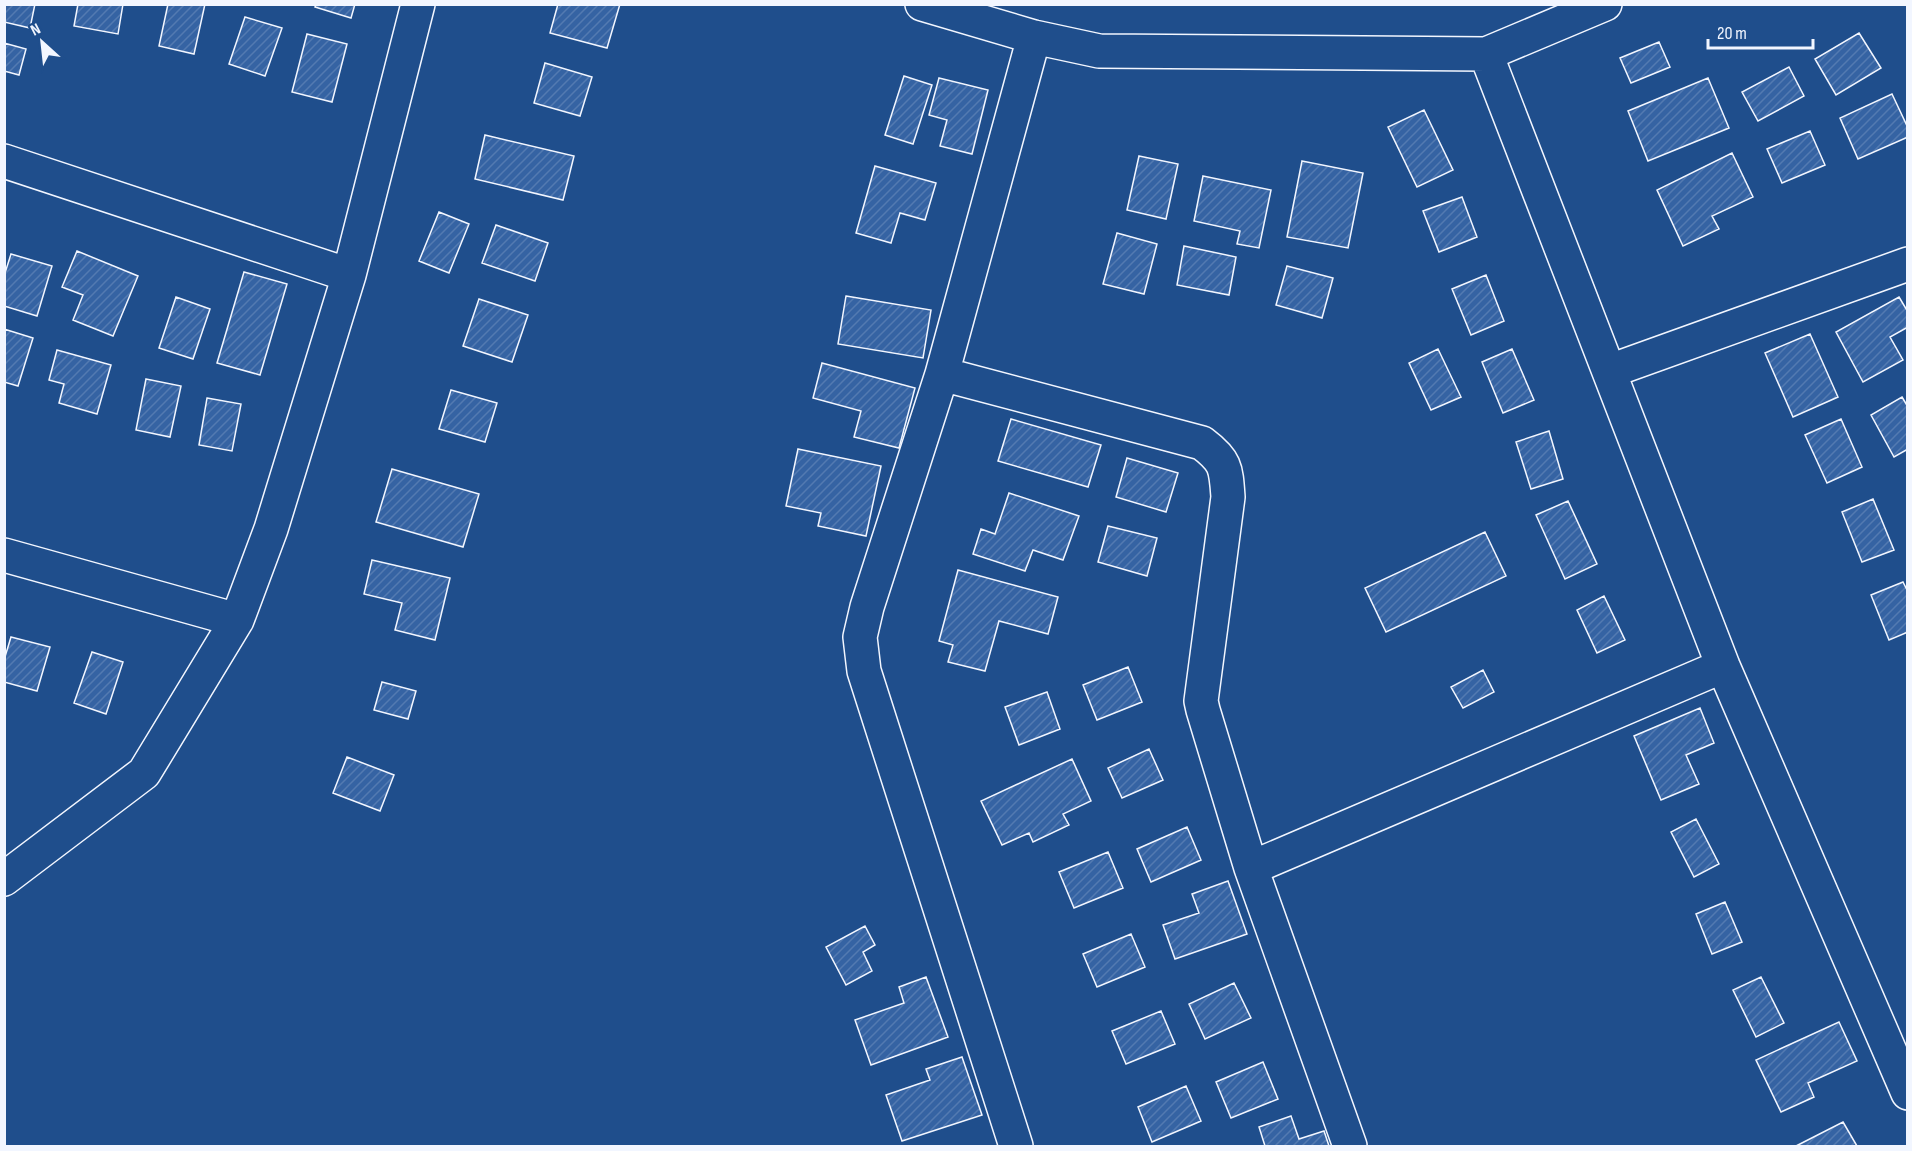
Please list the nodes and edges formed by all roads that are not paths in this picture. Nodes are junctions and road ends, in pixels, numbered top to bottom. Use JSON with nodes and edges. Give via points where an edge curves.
{"nodes":[{"id":1,"x":418,"y":4,"type":"edge"},
{"id":2,"x":922,"y":4,"type":"edge"},
{"id":3,"x":1605,"y":4,"type":"edge"},
{"id":4,"x":1034,"y":37,"type":"junction"},
{"id":5,"x":1486,"y":54,"type":"junction"},
{"id":6,"x":4,"y":161,"type":"edge"},
{"id":7,"x":1908,"y":264,"type":"edge"},
{"id":8,"x":349,"y":275,"type":"junction"},
{"id":9,"x":1610,"y":371,"type":"junction"},
{"id":10,"x":942,"y":374,"type":"junction"},
{"id":11,"x":4,"y":555,"type":"edge"},
{"id":12,"x":237,"y":620,"type":"junction"},
{"id":13,"x":1723,"y":666,"type":"junction"},
{"id":14,"x":1251,"y":868,"type":"junction"},
{"id":15,"x":4,"y":879,"type":"edge"},
{"id":16,"x":1908,"y":1093,"type":"edge"},
{"id":17,"x":1016,"y":1146,"type":"edge"},
{"id":18,"x":1350,"y":1146,"type":"edge"}],
"edges":[{"from":1,"to":8,"type":"street"},
{"from":2,"to":4,"type":"street"},
{"from":3,"to":5,"type":"street"},
{"from":4,"to":5,"type":"street","via":[[1099,51]]},
{"from":4,"to":10,"type":"street"},
{"from":5,"to":9,"type":"street"},
{"from":6,"to":8,"type":"street"},
{"from":7,"to":9,"type":"street"},
{"from":8,"to":12,"type":"street","via":[[271,529]]},
{"from":9,"to":13,"type":"street"},
{"from":10,"to":14,"type":"street","via":[[1202,443],[1218,455],[1227,473],[1228,497],[1201,701]]},
{"from":10,"to":17,"type":"street","via":[[860,637],[864,671]]},
{"from":11,"to":12,"type":"street"},
{"from":12,"to":15,"type":"street","via":[[144,773]]},
{"from":13,"to":14,"type":"street"},
{"from":13,"to":16,"type":"street"},
{"from":14,"to":18,"type":"street"}]}
